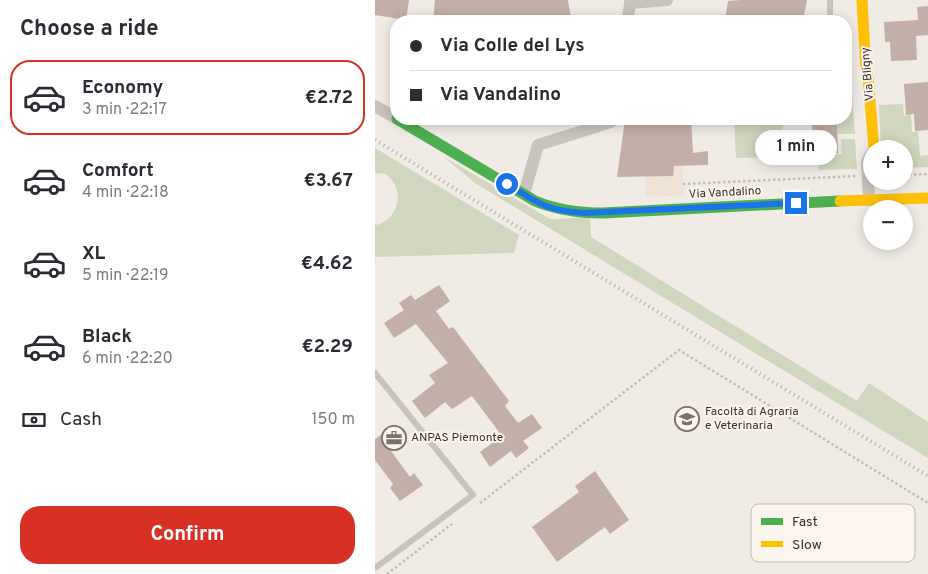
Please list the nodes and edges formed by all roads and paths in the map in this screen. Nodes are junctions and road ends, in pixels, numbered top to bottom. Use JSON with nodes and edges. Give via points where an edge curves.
{"nodes":[{"id":1,"x":667,"y":0,"type":"edge"},
{"id":2,"x":829,"y":0,"type":"edge"},
{"id":3,"x":862,"y":0,"type":"edge"},
{"id":4,"x":631,"y":1,"type":"edge"},
{"id":5,"x":628,"y":15,"type":"edge"},
{"id":6,"x":829,"y":15,"type":"edge"},
{"id":7,"x":375,"y":106,"type":"edge"},
{"id":8,"x":390,"y":114,"type":"edge"},
{"id":9,"x":415,"y":125,"type":"edge"},
{"id":10,"x":601,"y":125,"type":"edge"},
{"id":11,"x":873,"y":140,"type":"edge"},
{"id":12,"x":928,"y":174,"type":"edge"},
{"id":13,"x":913,"y":175,"type":"edge"},
{"id":14,"x":863,"y":176,"type":"edge"},
{"id":15,"x":683,"y":184,"type":"dead end"},
{"id":16,"x":868,"y":190,"type":"edge"},
{"id":17,"x":524,"y":194,"type":"junction"},
{"id":18,"x":928,"y":198,"type":"edge"},
{"id":19,"x":863,"y":200,"type":"edge"},
{"id":20,"x":869,"y":200,"type":"joint"},
{"id":21,"x":375,"y":373,"type":"edge"},
{"id":22,"x":928,"y":503,"type":"edge"},
{"id":23,"x":474,"y":507,"type":"dead end"},
{"id":24,"x":458,"y":520,"type":"dead end"},
{"id":25,"x":375,"y":568,"type":"edge"},
{"id":26,"x":387,"y":574,"type":"edge"}],
"edges":[{"from":1,"to":4,"type":"street"},
{"from":2,"to":6,"type":"lane"},
{"from":3,"to":11,"type":"street","name":"Via Bligny"},
{"from":4,"to":5,"type":"street"},
{"from":7,"to":8,"type":"street"},
{"from":9,"to":17,"type":"street","name":"Via Vandalino"},
{"from":10,"to":17,"type":"street","via":[[537,145]]},
{"from":12,"to":13,"type":"path"},
{"from":14,"to":15,"type":"path"},
{"from":16,"to":20,"type":"street"},
{"from":17,"to":19,"type":"street","name":"Via Vandalino","via":[[549,207],[584,213]]},
{"from":18,"to":20,"type":"street","name":"Via Vandalino"},
{"from":21,"to":25,"type":"lane","via":[[473,495]]},
{"from":22,"to":23,"type":"path","via":[[679,350]]},
{"from":24,"to":26,"type":"path"}]}
